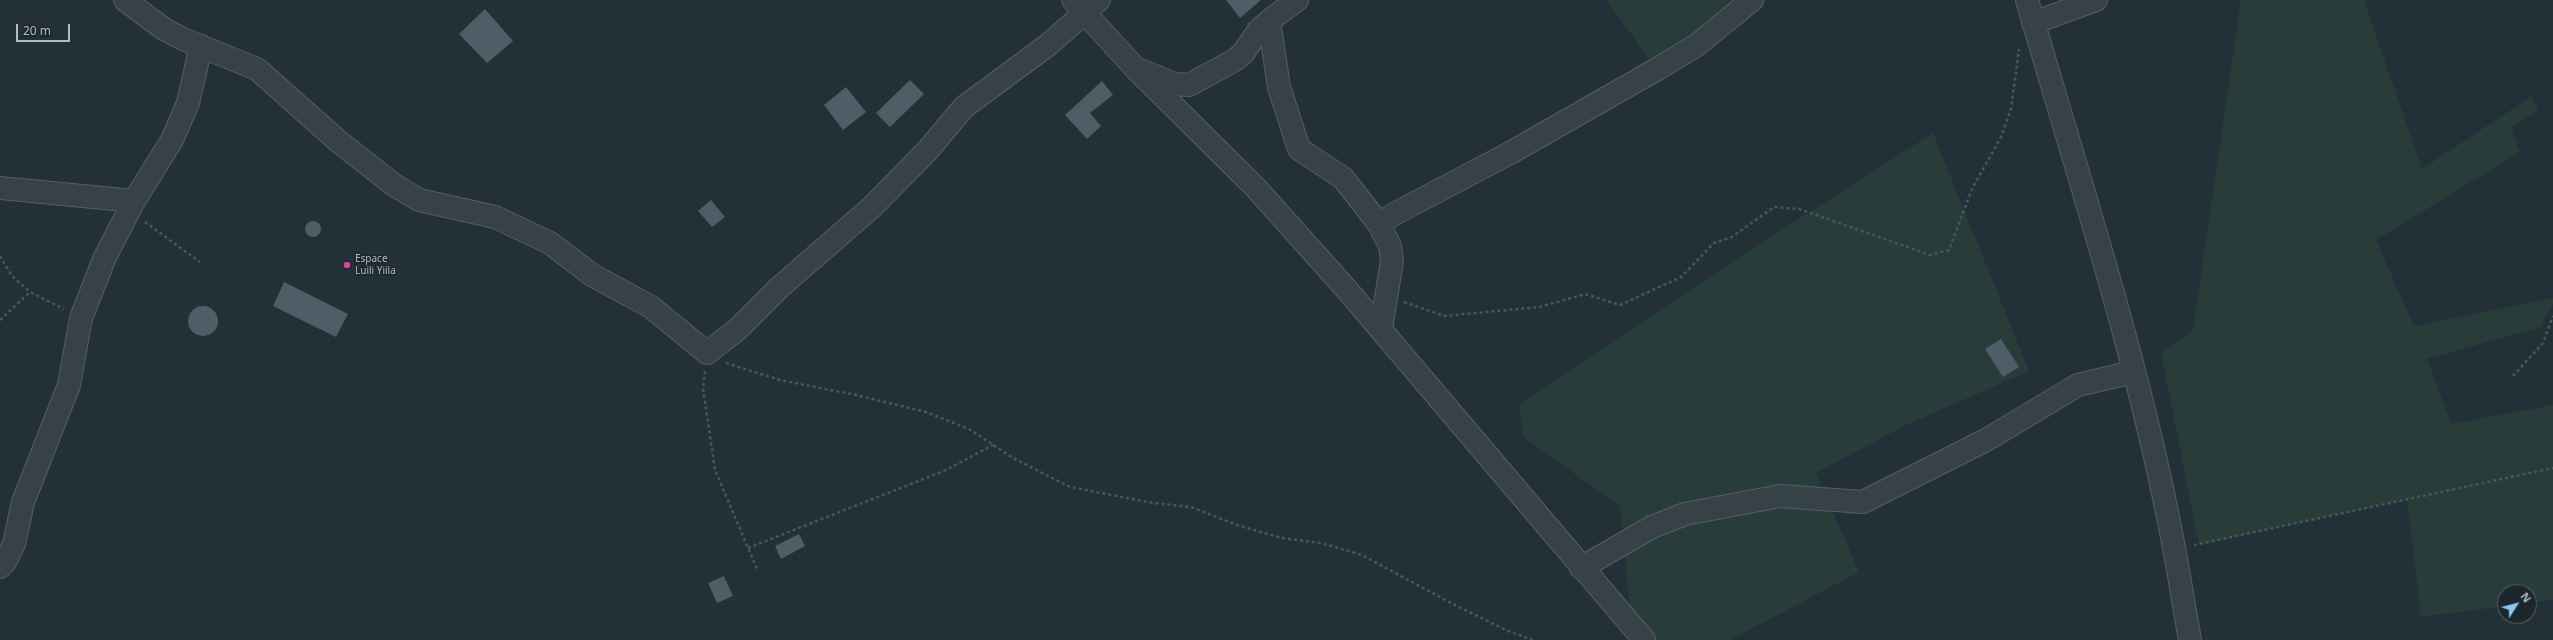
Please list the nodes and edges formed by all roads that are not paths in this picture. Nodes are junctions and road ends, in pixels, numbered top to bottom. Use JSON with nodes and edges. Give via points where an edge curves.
{"nodes":[{"id":1,"x":125,"y":0,"type":"edge"},
{"id":2,"x":1297,"y":0,"type":"edge"},
{"id":3,"x":1752,"y":0,"type":"edge"},
{"id":4,"x":2027,"y":0,"type":"edge"},
{"id":5,"x":2096,"y":0,"type":"edge"},
{"id":6,"x":1086,"y":4,"type":"edge"},
{"id":7,"x":1269,"y":22,"type":"junction"},
{"id":8,"x":2033,"y":23,"type":"junction"},
{"id":9,"x":201,"y":46,"type":"junction"},
{"id":10,"x":1136,"y":69,"type":"junction"},
{"id":11,"x":0,"y":188,"type":"edge"},
{"id":12,"x":134,"y":201,"type":"junction"},
{"id":13,"x":1379,"y":224,"type":"junction"},
{"id":14,"x":1381,"y":329,"type":"junction"},
{"id":15,"x":2133,"y":372,"type":"junction"},
{"id":16,"x":0,"y":567,"type":"edge"},
{"id":17,"x":1581,"y":568,"type":"junction"},
{"id":18,"x":1644,"y":640,"type":"edge"},
{"id":19,"x":2190,"y":640,"type":"edge"}],
"edges":[{"from":1,"to":9,"type":"street","via":[[164,28]]},
{"from":2,"to":7,"type":"street"},
{"from":3,"to":13,"type":"street","via":[[1697,45],[1659,68]]},
{"from":4,"to":8,"type":"street"},
{"from":5,"to":8,"type":"street"},
{"from":6,"to":9,"type":"street","via":[[1048,45],[964,107],[928,150],[872,207],[780,288],[738,329],[707,353],[651,307],[592,275],[550,243],[495,217],[420,200],[394,185],[338,141],[257,69]]},
{"from":6,"to":10,"type":"street"},
{"from":7,"to":10,"type":"street","via":[[1258,31],[1244,52],[1235,60],[1188,85],[1174,84]]},
{"from":7,"to":13,"type":"street","via":[[1279,87],[1299,149],[1343,178]]},
{"from":8,"to":15,"type":"street","via":[[2082,184]]},
{"from":9,"to":12,"type":"street","via":[[188,103],[174,134]]},
{"from":10,"to":14,"type":"street","via":[[1256,188]]},
{"from":11,"to":12,"type":"street"},
{"from":12,"to":16,"type":"street","via":[[104,257],[81,318],[69,385],[23,502],[14,544]]},
{"from":13,"to":14,"type":"street","via":[[1390,246],[1392,261]]},
{"from":14,"to":17,"type":"street"},
{"from":15,"to":17,"type":"street","via":[[2078,385],[1988,439],[1863,502],[1780,496],[1686,514],[1652,527]]},
{"from":15,"to":19,"type":"street","via":[[2174,546]]},
{"from":17,"to":18,"type":"street"}]}
